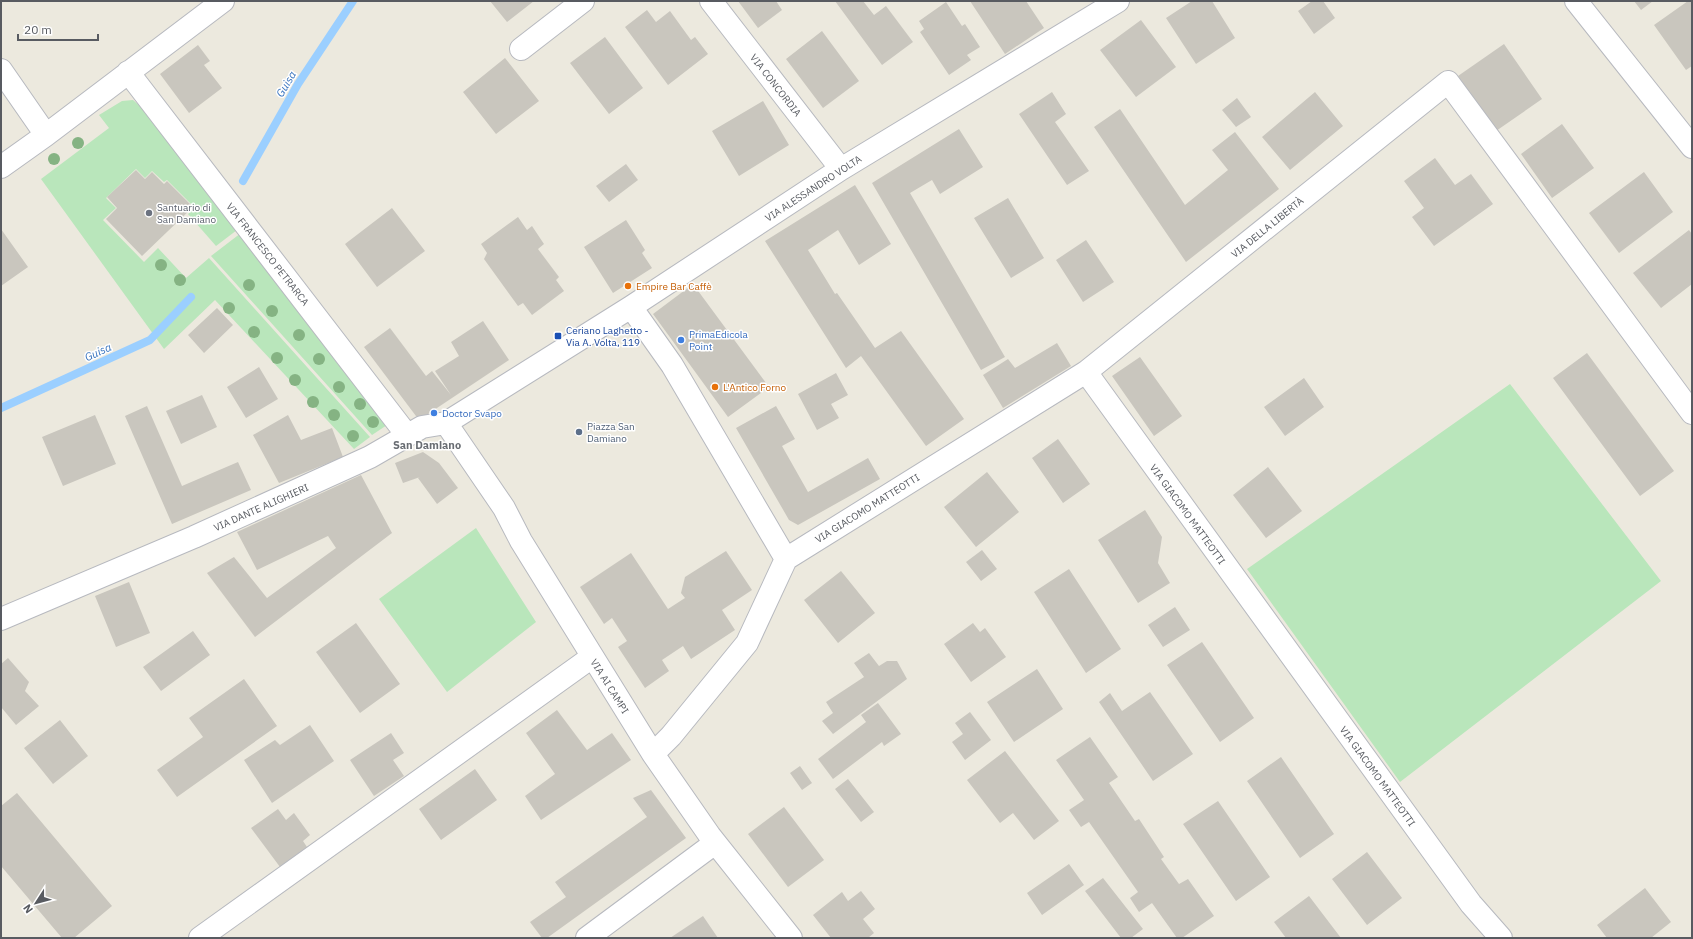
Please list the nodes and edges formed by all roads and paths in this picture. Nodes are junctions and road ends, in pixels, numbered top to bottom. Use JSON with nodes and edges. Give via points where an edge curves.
{"nodes":[{"id":1,"x":223,"y":1,"type":"edge"},
{"id":2,"x":583,"y":1,"type":"edge"},
{"id":3,"x":711,"y":1,"type":"edge"},
{"id":4,"x":1118,"y":1,"type":"edge"},
{"id":5,"x":1576,"y":1,"type":"edge"},
{"id":6,"x":521,"y":48,"type":"dead end"},
{"id":7,"x":1,"y":70,"type":"edge"},
{"id":8,"x":128,"y":72,"type":"junction"},
{"id":9,"x":46,"y":135,"type":"junction"},
{"id":10,"x":1692,"y":147,"type":"edge"},
{"id":11,"x":1,"y":167,"type":"edge"},
{"id":12,"x":840,"y":169,"type":"junction"},
{"id":13,"x":631,"y":307,"type":"junction"},
{"id":14,"x":1086,"y":372,"type":"junction"},
{"id":15,"x":514,"y":382,"type":"joint"},
{"id":16,"x":1692,"y":413,"type":"edge"},
{"id":17,"x":446,"y":423,"type":"junction"},
{"id":18,"x":407,"y":435,"type":"junction"},
{"id":19,"x":786,"y":559,"type":"junction"},
{"id":20,"x":1,"y":619,"type":"edge"},
{"id":21,"x":592,"y":657,"type":"junction"},
{"id":22,"x":652,"y":754,"type":"junction"},
{"id":23,"x":715,"y":843,"type":"junction"},
{"id":24,"x":200,"y":938,"type":"edge"},
{"id":25,"x":587,"y":938,"type":"edge"},
{"id":26,"x":791,"y":938,"type":"edge"},
{"id":27,"x":1501,"y":938,"type":"edge"}],
"edges":[{"from":1,"to":8,"type":"street"},
{"from":2,"to":6,"type":"street"},
{"from":3,"to":12,"type":"street","name":"VIA CONCORDIA"},
{"from":4,"to":12,"type":"street","name":"VIA ALESSANDRO VOLTA"},
{"from":5,"to":10,"type":"street"},
{"from":7,"to":9,"type":"street"},
{"from":8,"to":9,"type":"street"},
{"from":8,"to":18,"type":"street","name":"VIA FRANCESCO PETRARCA"},
{"from":9,"to":11,"type":"street"},
{"from":12,"to":13,"type":"street","name":"VIA ALESSANDRO VOLTA"},
{"from":13,"to":15,"type":"street","name":"VIA ALESSANDRO VOLTA"},
{"from":13,"to":19,"type":"street","via":[[672,365]]},
{"from":14,"to":16,"type":"street","name":"VIA DELLA LIBERTÀ","via":[[1448,82]]},
{"from":14,"to":19,"type":"street","name":"VIA GIACOMO MATTEOTTI"},
{"from":14,"to":27,"type":"street","name":"VIA GIACOMO MATTEOTTI","via":[[1466,897]]},
{"from":15,"to":17,"type":"street","name":"VIA DANTE ALIGHIERI"},
{"from":17,"to":18,"type":"street","name":"VIA DANTE ALIGHIERI","via":[[422,427]]},
{"from":17,"to":21,"type":"street","name":"VIA AI CAMPI","via":[[504,508]]},
{"from":18,"to":20,"type":"street","name":"VIA DANTE ALIGHIERI","via":[[370,457],[194,537]]},
{"from":19,"to":22,"type":"street","via":[[747,643],[671,736]]},
{"from":21,"to":22,"type":"street","name":"VIA AI CAMPI"},
{"from":21,"to":24,"type":"street"},
{"from":22,"to":23,"type":"street","name":"VIA AI CAMPI"},
{"from":23,"to":25,"type":"street"},
{"from":23,"to":26,"type":"street","name":"VIA AI CAMPI"}]}
